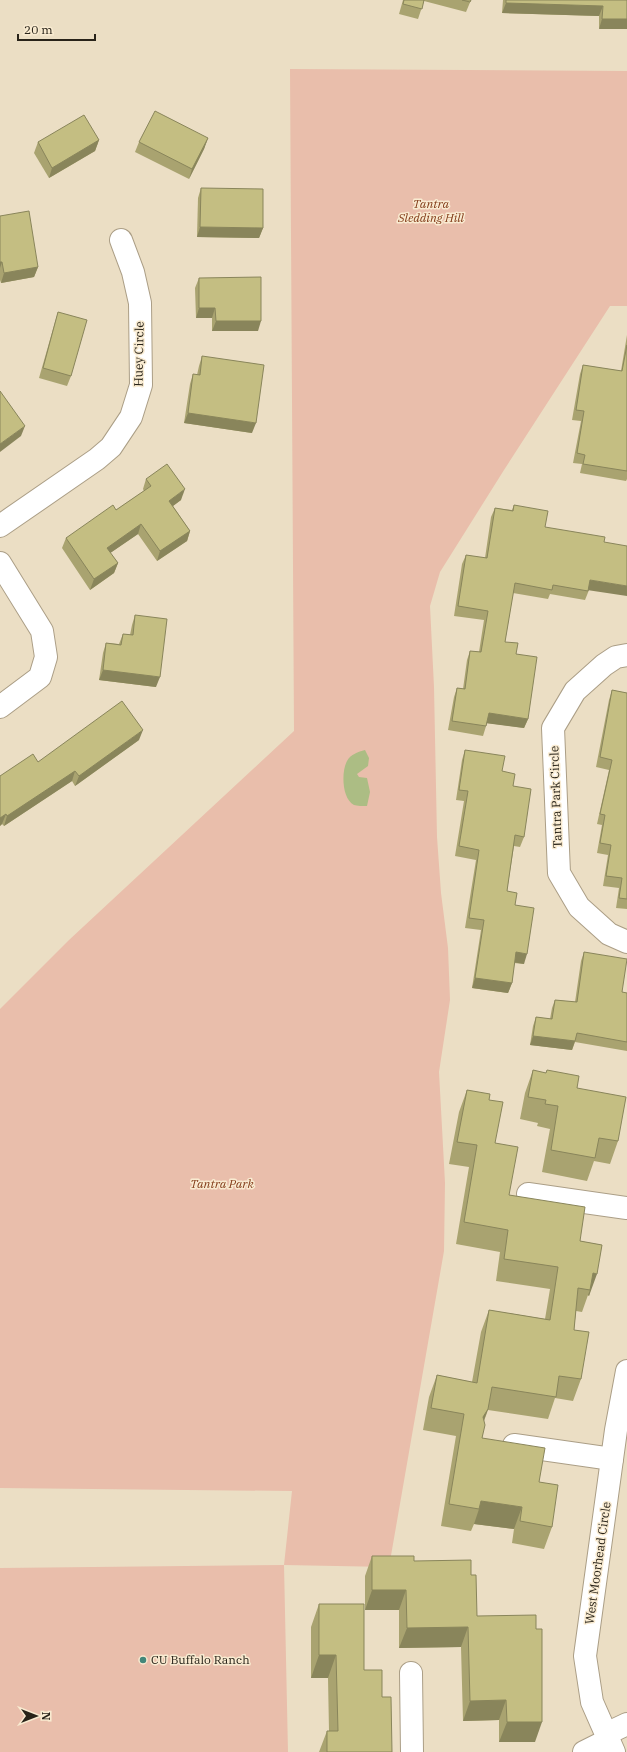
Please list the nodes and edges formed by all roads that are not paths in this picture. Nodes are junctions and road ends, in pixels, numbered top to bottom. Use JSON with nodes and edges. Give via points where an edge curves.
{"nodes":[{"id":1,"x":121,"y":240,"type":"dead end"},
{"id":2,"x":0,"y":526,"type":"edge"},
{"id":3,"x":0,"y":563,"type":"edge"},
{"id":4,"x":627,"y":655,"type":"edge"},
{"id":5,"x":0,"y":707,"type":"edge"},
{"id":6,"x":627,"y":942,"type":"edge"},
{"id":7,"x":528,"y":1194,"type":"dead end"},
{"id":8,"x":627,"y":1208,"type":"edge"},
{"id":9,"x":627,"y":1371,"type":"edge"},
{"id":10,"x":494,"y":1442,"type":"edge"},
{"id":11,"x":612,"y":1459,"type":"junction"},
{"id":12,"x":411,"y":1673,"type":"dead end"},
{"id":13,"x":627,"y":1724,"type":"edge"},
{"id":14,"x":609,"y":1742,"type":"edge"},
{"id":15,"x":412,"y":1752,"type":"edge"},
{"id":16,"x":584,"y":1752,"type":"edge"}],
"edges":[{"from":1,"to":2,"type":"street","name":"Huey Circle","via":[[133,272],[140,303],[141,385],[131,417],[111,447],[97,459]]},
{"from":3,"to":5,"type":"street","via":[[42,631],[46,657],[40,677]]},
{"from":4,"to":6,"type":"street","name":"Tantra Park Circle","via":[[616,657],[604,665],[575,691],[553,728],[559,873],[579,907],[609,934]]},
{"from":7,"to":8,"type":"street"},
{"from":9,"to":11,"type":"street","name":"West Moorhead Circle"},
{"from":10,"to":11,"type":"street"},
{"from":11,"to":14,"type":"street","name":"West Moorhead Circle","via":[[584,1656],[592,1702]]},
{"from":12,"to":15,"type":"street"},
{"from":13,"to":14,"type":"street"},
{"from":14,"to":16,"type":"street"}]}
